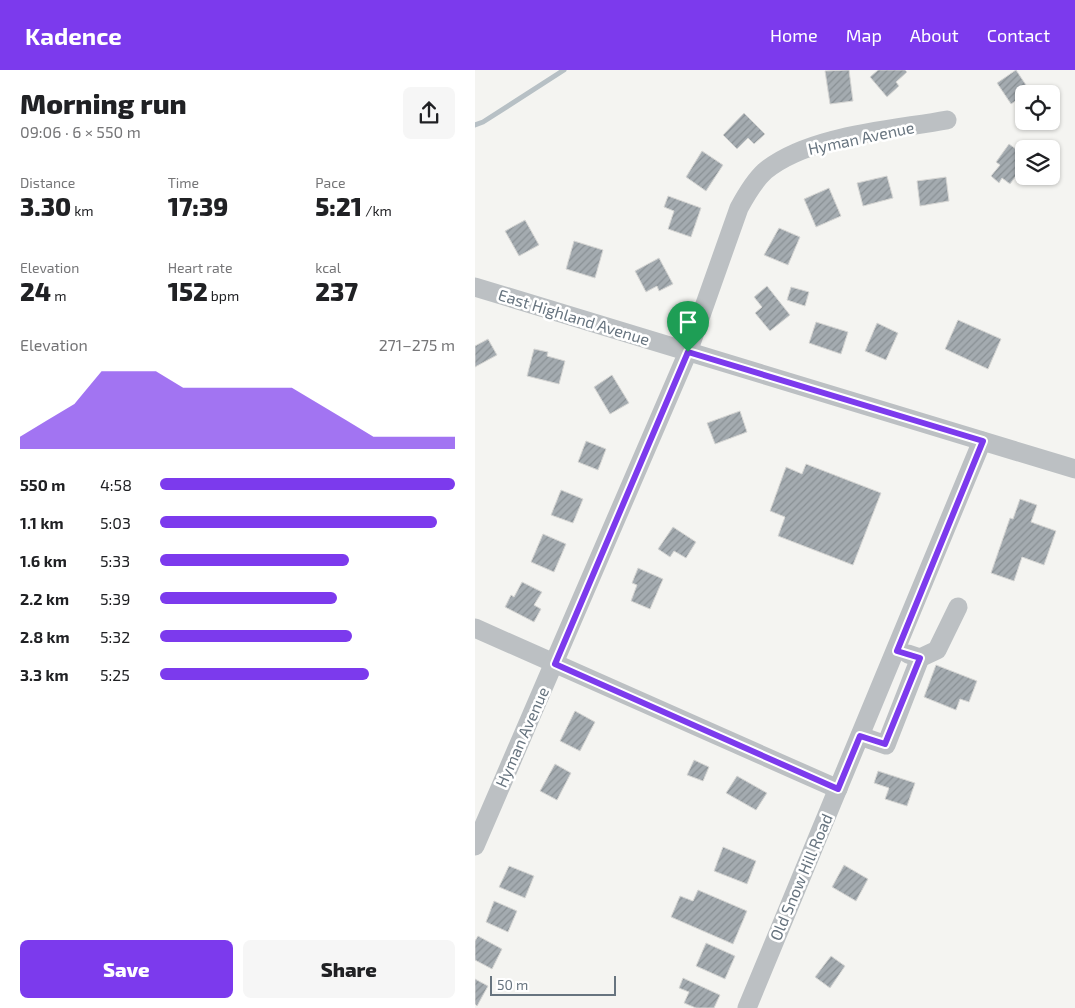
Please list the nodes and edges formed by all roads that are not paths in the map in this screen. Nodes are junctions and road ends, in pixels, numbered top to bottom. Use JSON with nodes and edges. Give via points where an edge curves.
{"nodes":[{"id":1,"x":947,"y":120,"type":"dead end"},
{"id":2,"x":475,"y":287,"type":"edge"},
{"id":3,"x":688,"y":352,"type":"junction"},
{"id":4,"x":983,"y":441,"type":"junction"},
{"id":5,"x":1075,"y":470,"type":"edge"},
{"id":6,"x":958,"y":607,"type":"dead end"},
{"id":7,"x":475,"y":628,"type":"edge"},
{"id":8,"x":897,"y":651,"type":"junction"},
{"id":9,"x":920,"y":658,"type":"junction"},
{"id":10,"x":555,"y":664,"type":"junction"},
{"id":11,"x":860,"y":736,"type":"junction"},
{"id":12,"x":838,"y":789,"type":"junction"},
{"id":13,"x":475,"y":846,"type":"edge"},
{"id":14,"x":750,"y":1008,"type":"edge"}],
"edges":[{"from":1,"to":3,"type":"street","name":"Hyman Avenue","via":[[814,146],[793,153],[764,172],[739,208]]},
{"from":2,"to":3,"type":"street","name":"East Highland Avenue"},
{"from":3,"to":4,"type":"street","name":"East Highland Avenue"},
{"from":3,"to":10,"type":"street","name":"Hyman Avenue"},
{"from":4,"to":5,"type":"street","name":"East Highland Avenue"},
{"from":4,"to":8,"type":"street","name":"Old Snow Hill Road"},
{"from":6,"to":9,"type":"street","via":[[937,650]]},
{"from":7,"to":10,"type":"street"},
{"from":8,"to":9,"type":"street"},
{"from":8,"to":11,"type":"street","name":"Old Snow Hill Road"},
{"from":9,"to":11,"type":"street","via":[[885,744]]},
{"from":10,"to":12,"type":"street"},
{"from":10,"to":13,"type":"street","name":"Hyman Avenue"},
{"from":11,"to":12,"type":"street","name":"Old Snow Hill Road"},
{"from":12,"to":14,"type":"street","name":"Old Snow Hill Road"}]}
